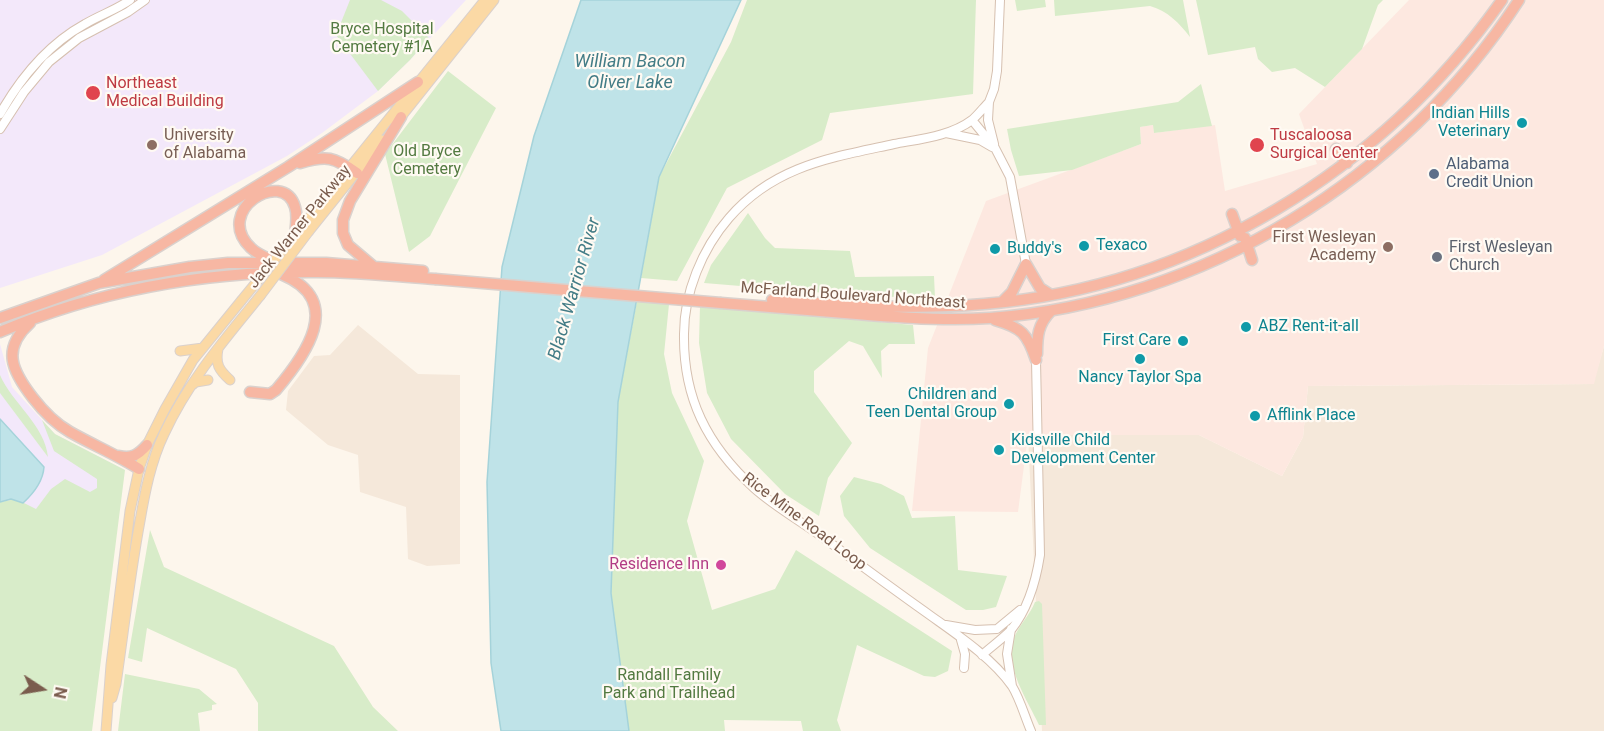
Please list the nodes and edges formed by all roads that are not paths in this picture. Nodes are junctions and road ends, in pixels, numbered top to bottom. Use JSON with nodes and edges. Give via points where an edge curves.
{"nodes":[{"id":1,"x":130,"y":0,"type":"edge"},
{"id":2,"x":145,"y":0,"type":"edge"},
{"id":3,"x":485,"y":0,"type":"edge"},
{"id":4,"x":494,"y":0,"type":"edge"},
{"id":5,"x":1000,"y":0,"type":"edge"},
{"id":6,"x":1502,"y":0,"type":"edge"},
{"id":7,"x":1519,"y":0,"type":"edge"},
{"id":8,"x":418,"y":82,"type":"junction"},
{"id":9,"x":1429,"y":90,"type":"junction"},
{"id":10,"x":989,"y":102,"type":"junction"},
{"id":11,"x":0,"y":114,"type":"edge"},
{"id":12,"x":401,"y":117,"type":"junction"},
{"id":13,"x":1424,"y":118,"type":"junction"},
{"id":14,"x":972,"y":120,"type":"junction"},
{"id":15,"x":0,"y":129,"type":"edge"},
{"id":16,"x":945,"y":133,"type":"junction"},
{"id":17,"x":995,"y":148,"type":"junction"},
{"id":18,"x":1336,"y":149,"type":"dead end"},
{"id":19,"x":1347,"y":163,"type":"junction"},
{"id":20,"x":288,"y":167,"type":"junction"},
{"id":21,"x":353,"y":170,"type":"junction"},
{"id":22,"x":1232,"y":214,"type":"dead end"},
{"id":23,"x":1262,"y":219,"type":"junction"},
{"id":24,"x":1239,"y":232,"type":"junction"},
{"id":25,"x":295,"y":235,"type":"junction"},
{"id":26,"x":1246,"y":245,"type":"junction"},
{"id":27,"x":1223,"y":256,"type":"junction"},
{"id":28,"x":1252,"y":260,"type":"dead end"},
{"id":29,"x":1026,"y":264,"type":"junction"},
{"id":30,"x":374,"y":267,"type":"junction"},
{"id":31,"x":278,"y":268,"type":"junction"},
{"id":32,"x":435,"y":275,"type":"junction"},
{"id":33,"x":1022,"y":275,"type":"junction"},
{"id":34,"x":99,"y":283,"type":"junction"},
{"id":35,"x":1051,"y":295,"type":"junction"},
{"id":36,"x":1018,"y":300,"type":"junction"},
{"id":37,"x":1002,"y":302,"type":"junction"},
{"id":38,"x":1051,"y":310,"type":"junction"},
{"id":39,"x":927,"y":313,"type":"junction"},
{"id":40,"x":37,"y":316,"type":"junction"},
{"id":41,"x":0,"y":318,"type":"edge"},
{"id":42,"x":990,"y":318,"type":"junction"},
{"id":43,"x":0,"y":333,"type":"edge"},
{"id":44,"x":219,"y":345,"type":"junction"},
{"id":45,"x":203,"y":348,"type":"junction"},
{"id":46,"x":180,"y":351,"type":"dead end"},
{"id":47,"x":194,"y":360,"type":"junction"},
{"id":48,"x":1036,"y":360,"type":"junction"},
{"id":49,"x":201,"y":368,"type":"junction"},
{"id":50,"x":208,"y":380,"type":"dead end"},
{"id":51,"x":230,"y":380,"type":"dead end"},
{"id":52,"x":190,"y":387,"type":"junction"},
{"id":53,"x":250,"y":392,"type":"dead end"},
{"id":54,"x":147,"y":445,"type":"junction"},
{"id":55,"x":118,"y":456,"type":"junction"},
{"id":56,"x":139,"y":469,"type":"junction"},
{"id":57,"x":149,"y":477,"type":"junction"},
{"id":58,"x":125,"y":580,"type":"junction"},
{"id":59,"x":1025,"y":605,"type":"junction"},
{"id":60,"x":943,"y":625,"type":"junction"},
{"id":61,"x":1011,"y":629,"type":"junction"},
{"id":62,"x":960,"y":638,"type":"junction"},
{"id":63,"x":982,"y":655,"type":"junction"},
{"id":64,"x":964,"y":668,"type":"dead end"},
{"id":65,"x":1013,"y":688,"type":"junction"},
{"id":66,"x":106,"y":731,"type":"edge"},
{"id":67,"x":1031,"y":731,"type":"edge"}],
"edges":[{"from":1,"to":11,"type":"main road","via":[[71,32],[49,50],[20,82]]},
{"from":2,"to":15,"type":"main road","via":[[79,38],[49,62]]},
{"from":3,"to":8,"type":"main road","name":"Jack Warner Parkway"},
{"from":4,"to":12,"type":"main road","name":"Jack Warner Parkway"},
{"from":5,"to":10,"type":"main road","via":[[997,71]]},
{"from":6,"to":9,"type":"highway","name":"McFarland Boulevard Northeast"},
{"from":7,"to":13,"type":"highway","name":"McFarland Boulevard Northeast","via":[[1485,49]]},
{"from":8,"to":20,"type":"highway"},
{"from":8,"to":21,"type":"main road","name":"Jack Warner Parkway"},
{"from":9,"to":13,"type":"highway","via":[[1422,109]]},
{"from":9,"to":19,"type":"highway","name":"McFarland Boulevard Northeast"},
{"from":10,"to":14,"type":"main road","name":"Rice Mine Road Loop"},
{"from":10,"to":17,"type":"main road","via":[[988,122]]},
{"from":12,"to":21,"type":"main road","name":"Jack Warner Parkway"},
{"from":12,"to":30,"type":"highway","via":[[350,201],[343,220],[348,245]]},
{"from":13,"to":26,"type":"highway","name":"McFarland Boulevard Northeast","via":[[1337,191]]},
{"from":14,"to":16,"type":"main road","name":"Rice Mine Road Loop"},
{"from":14,"to":17,"type":"main road"},
{"from":16,"to":17,"type":"main road","via":[[980,140]]},
{"from":16,"to":60,"type":"main road","name":"Rice Mine Road Loop","via":[[801,166],[746,201],[713,240],[695,274],[687,304],[684,348],[695,407],[724,458],[755,489]]},
{"from":17,"to":29,"type":"main road","via":[[1010,177]]},
{"from":18,"to":19,"type":"highway"},
{"from":19,"to":23,"type":"highway","name":"McFarland Boulevard Northeast"},
{"from":20,"to":21,"type":"highway","via":[[329,157]]},
{"from":20,"to":34,"type":"highway"},
{"from":21,"to":25,"type":"main road","name":"Jack Warner Parkway"},
{"from":21,"to":44,"type":"main road","name":"Jack Warner Parkway","bridge":true},
{"from":22,"to":24,"type":"highway"},
{"from":23,"to":24,"type":"highway","name":"McFarland Boulevard Northeast"},
{"from":23,"to":26,"type":"highway","via":[[1248,230]]},
{"from":24,"to":27,"type":"highway","via":[[1239,244]]},
{"from":24,"to":35,"type":"highway","name":"McFarland Boulevard Northeast","via":[[1146,270]]},
{"from":25,"to":31,"type":"highway","via":[[295,205],[289,196],[267,191],[245,206],[240,219],[243,238]]},
{"from":25,"to":45,"type":"main road","name":"Jack Warner Parkway","bridge":true},
{"from":26,"to":27,"type":"highway","name":"McFarland Boulevard Northeast"},
{"from":26,"to":28,"type":"highway"},
{"from":27,"to":38,"type":"highway","name":"McFarland Boulevard Northeast","via":[[1130,292]]},
{"from":29,"to":33,"type":"highway"},
{"from":29,"to":35,"type":"highway","via":[[1040,288]]},
{"from":30,"to":31,"type":"highway","via":[[326,263]]},
{"from":30,"to":32,"type":"highway"},
{"from":31,"to":32,"type":"highway"},
{"from":31,"to":34,"type":"highway","via":[[228,263]]},
{"from":31,"to":40,"type":"highway","via":[[130,289]]},
{"from":31,"to":53,"type":"highway","via":[[304,287],[311,298],[316,322],[314,335],[276,390],[270,394]]},
{"from":32,"to":39,"type":"highway","name":"McFarland Boulevard Northeast","bridge":true},
{"from":33,"to":36,"type":"highway"},
{"from":33,"to":37,"type":"highway"},
{"from":34,"to":41,"type":"highway"},
{"from":35,"to":36,"type":"highway","name":"McFarland Boulevard Northeast"},
{"from":36,"to":37,"type":"highway","name":"McFarland Boulevard Northeast"},
{"from":37,"to":39,"type":"highway","name":"McFarland Boulevard Northeast"},
{"from":38,"to":42,"type":"highway","name":"McFarland Boulevard Northeast"},
{"from":38,"to":48,"type":"highway","via":[[1040,326]]},
{"from":39,"to":42,"type":"highway","name":"McFarland Boulevard Northeast"},
{"from":40,"to":43,"type":"highway"},
{"from":40,"to":55,"type":"highway","via":[[15,339],[12,355],[18,379],[43,410],[68,431]]},
{"from":42,"to":48,"type":"highway","via":[[1015,326],[1029,338]]},
{"from":44,"to":49,"type":"main road","name":"Jack Warner Parkway"},
{"from":44,"to":51,"type":"main road","via":[[216,362]]},
{"from":45,"to":46,"type":"main road"},
{"from":45,"to":47,"type":"main road","name":"Jack Warner Parkway"},
{"from":47,"to":49,"type":"main road"},
{"from":47,"to":54,"type":"main road","name":"Jack Warner Parkway"},
{"from":48,"to":59,"type":"main road","via":[[1040,555]]},
{"from":49,"to":52,"type":"main road","name":"Jack Warner Parkway"},
{"from":50,"to":52,"type":"main road"},
{"from":52,"to":57,"type":"main road","name":"Jack Warner Parkway","via":[[164,433]]},
{"from":54,"to":55,"type":"highway","via":[[128,458]]},
{"from":54,"to":56,"type":"main road","name":"Jack Warner Parkway"},
{"from":55,"to":56,"type":"highway"},
{"from":56,"to":57,"type":"main road"},
{"from":56,"to":58,"type":"main road","name":"Jack Warner Parkway","via":[[130,511]]},
{"from":57,"to":58,"type":"main road","name":"Jack Warner Parkway"},
{"from":58,"to":66,"type":"main road","via":[[116,684]]},
{"from":59,"to":60,"type":"main road","via":[[997,629]]},
{"from":59,"to":61,"type":"main road"},
{"from":60,"to":62,"type":"main road","name":"Rice Mine Road Loop"},
{"from":61,"to":63,"type":"main road"},
{"from":61,"to":65,"type":"main road","via":[[1008,654]]},
{"from":62,"to":63,"type":"main road","name":"Rice Mine Road Loop"},
{"from":62,"to":64,"type":"main road"},
{"from":63,"to":65,"type":"main road","name":"Rice Mine Road Loop"},
{"from":65,"to":67,"type":"main road"}]}
